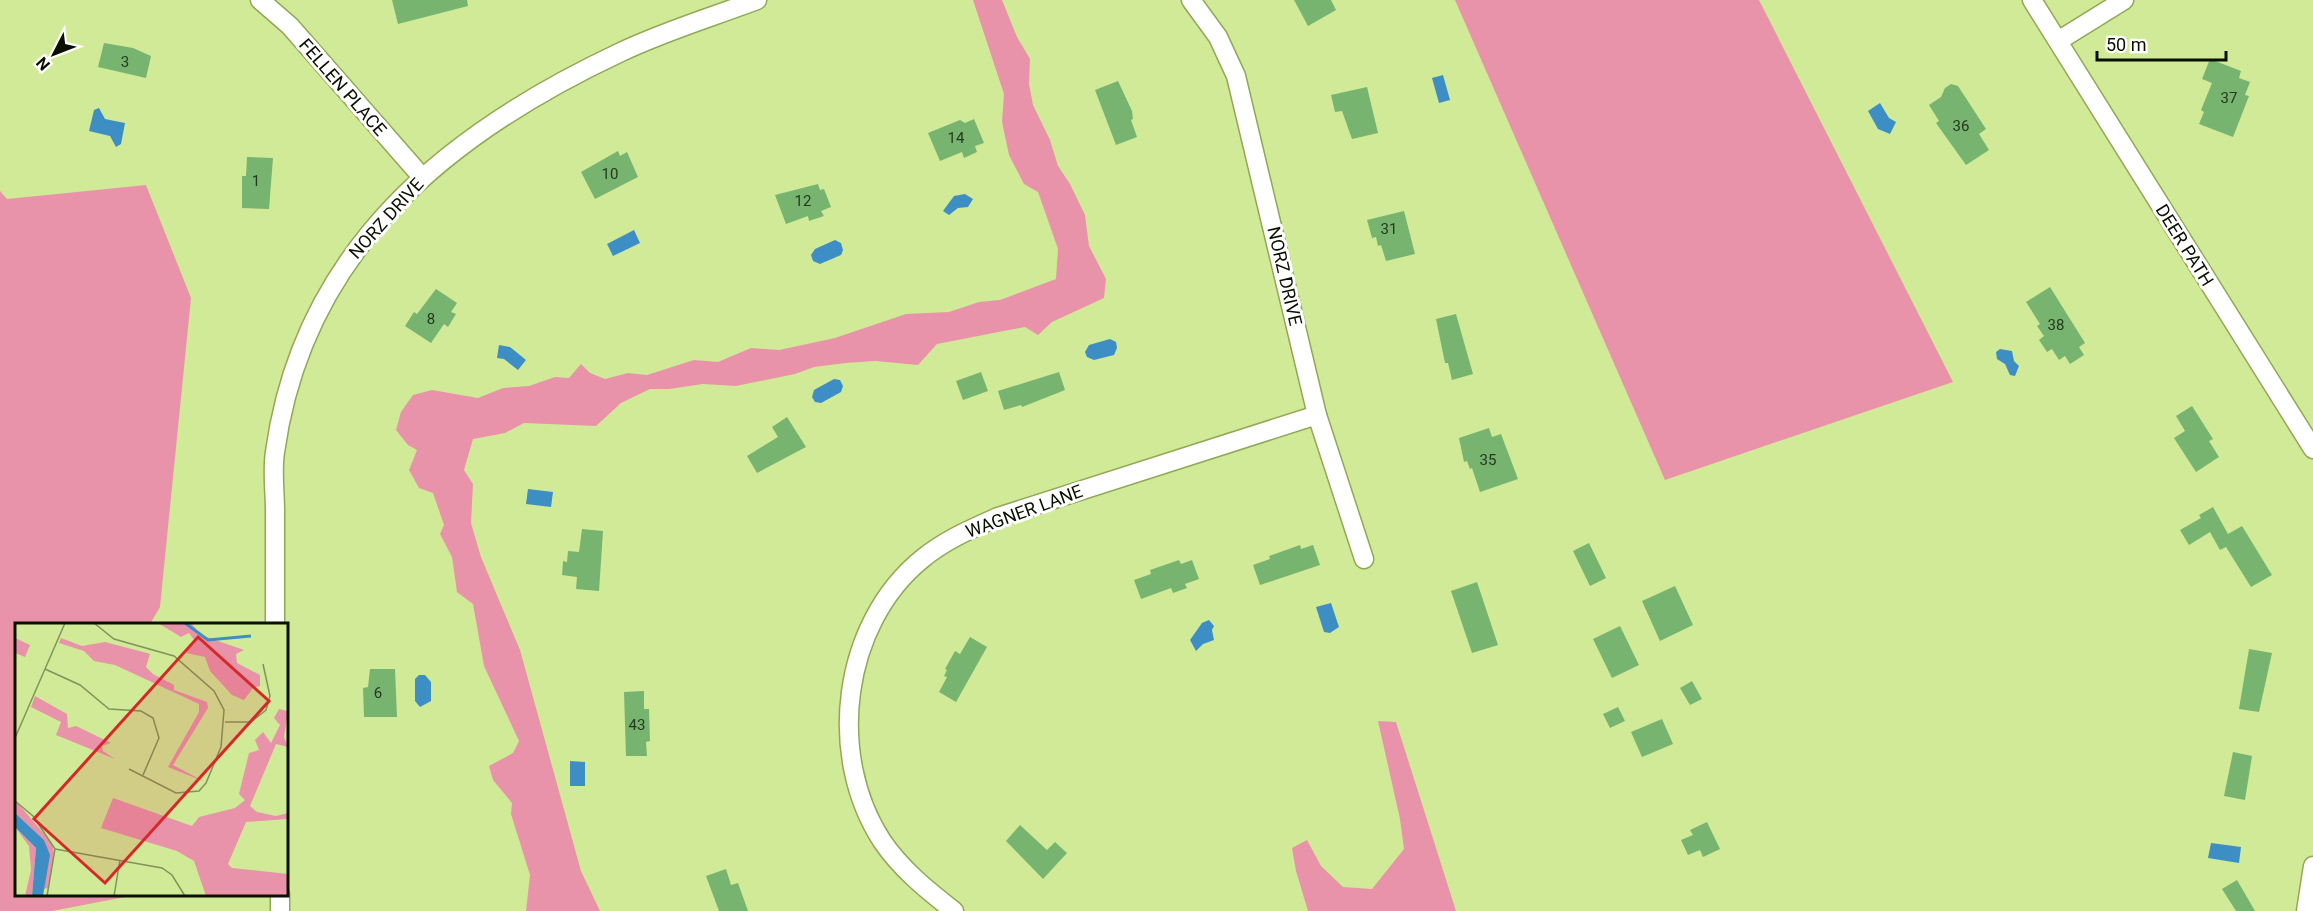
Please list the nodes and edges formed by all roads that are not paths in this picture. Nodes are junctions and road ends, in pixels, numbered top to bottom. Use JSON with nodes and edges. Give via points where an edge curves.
{"nodes":[{"id":1,"x":260,"y":0,"type":"edge"},
{"id":2,"x":757,"y":0,"type":"edge"},
{"id":3,"x":1191,"y":0,"type":"edge"},
{"id":4,"x":2032,"y":0,"type":"edge"},
{"id":5,"x":2124,"y":0,"type":"edge"},
{"id":6,"x":2058,"y":41,"type":"junction"},
{"id":7,"x":422,"y":177,"type":"junction"},
{"id":8,"x":1317,"y":415,"type":"junction"},
{"id":9,"x":2313,"y":448,"type":"edge"},
{"id":10,"x":1364,"y":560,"type":"dead end"},
{"id":11,"x":275,"y":623,"type":"edge"},
{"id":12,"x":2313,"y":866,"type":"edge"},
{"id":13,"x":954,"y":911,"type":"edge"},
{"id":14,"x":2306,"y":911,"type":"edge"}],
"edges":[{"from":1,"to":7,"type":"street","name":"FELLEN PLACE","via":[[290,26]]},
{"from":2,"to":7,"type":"street","name":"NORZ DRIVE","via":[[623,51],[560,82],[507,114]]},
{"from":3,"to":8,"type":"street","name":"NORZ DRIVE","via":[[1218,37],[1236,76]]},
{"from":4,"to":6,"type":"street","name":"DEER PATH"},
{"from":5,"to":6,"type":"street"},
{"from":6,"to":9,"type":"street","name":"DEER PATH"},
{"from":7,"to":11,"type":"street","name":"NORZ DRIVE","via":[[366,235],[323,298],[303,342],[286,395],[275,454]]},
{"from":8,"to":10,"type":"street","name":"NORZ DRIVE"},
{"from":8,"to":13,"type":"street","name":"WAGNER LANE","via":[[998,517],[952,538],[922,559],[890,591],[858,658],[849,712],[854,777],[870,818],[900,866]]},
{"from":12,"to":14,"type":"street"}]}
